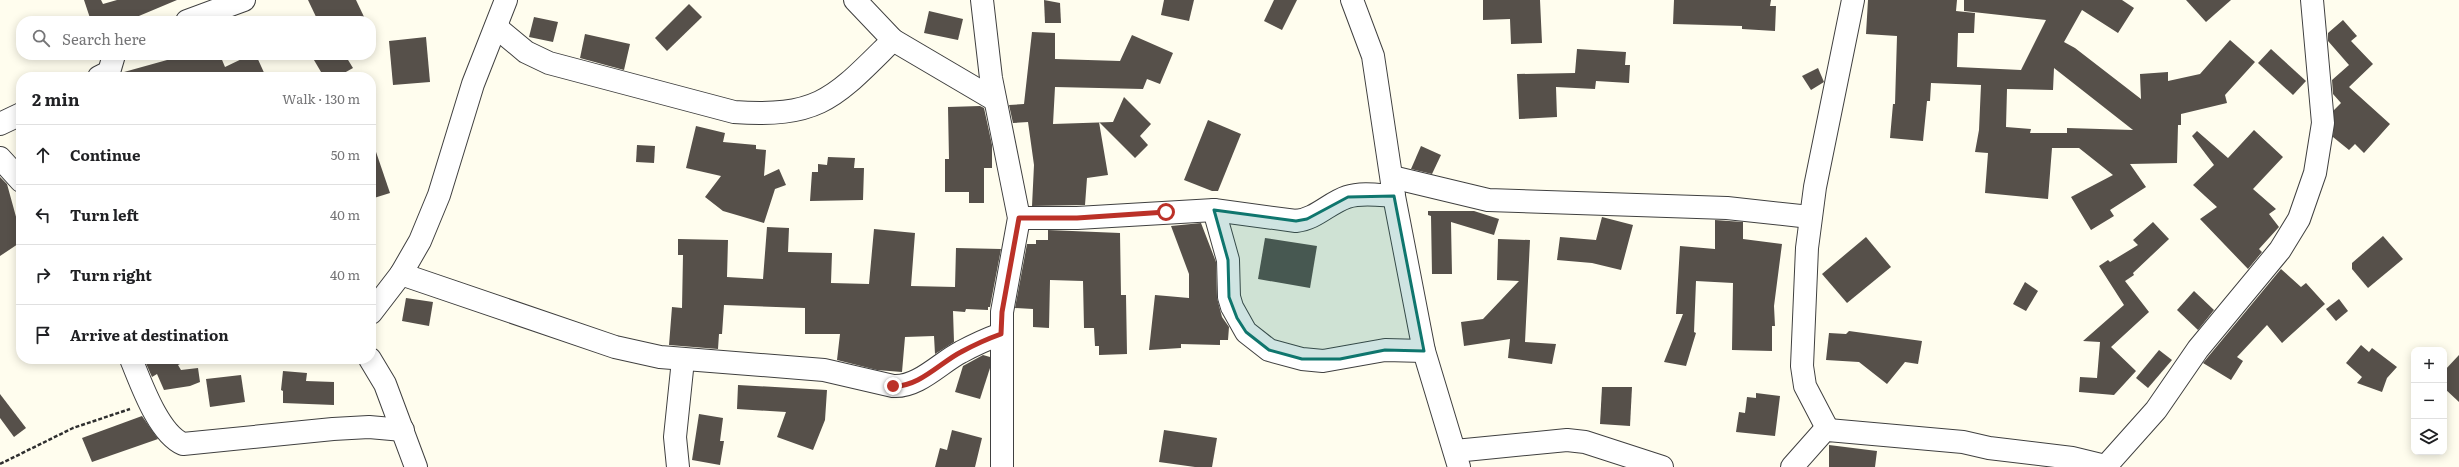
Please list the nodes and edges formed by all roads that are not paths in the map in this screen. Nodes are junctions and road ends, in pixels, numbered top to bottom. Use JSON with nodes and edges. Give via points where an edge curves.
{"nodes":[{"id":1,"x":244,"y":0,"type":"edge"},
{"id":2,"x":506,"y":0,"type":"edge"},
{"id":3,"x":855,"y":0,"type":"edge"},
{"id":4,"x":982,"y":0,"type":"edge"},
{"id":5,"x":1352,"y":0,"type":"edge"},
{"id":6,"x":1853,"y":0,"type":"edge"},
{"id":7,"x":2312,"y":0,"type":"edge"},
{"id":8,"x":201,"y":16,"type":"edge"},
{"id":9,"x":496,"y":27,"type":"junction"},
{"id":10,"x":894,"y":40,"type":"junction"},
{"id":11,"x":112,"y":60,"type":"edge"},
{"id":12,"x":108,"y":72,"type":"edge"},
{"id":13,"x":995,"y":100,"type":"junction"},
{"id":14,"x":16,"y":116,"type":"edge"},
{"id":15,"x":0,"y":124,"type":"edge"},
{"id":16,"x":1393,"y":187,"type":"junction"},
{"id":17,"x":1214,"y":210,"type":"junction"},
{"id":18,"x":1810,"y":217,"type":"junction"},
{"id":19,"x":1019,"y":218,"type":"junction"},
{"id":20,"x":402,"y":274,"type":"junction"},
{"id":21,"x":376,"y":307,"type":"edge"},
{"id":22,"x":1001,"y":334,"type":"junction"},
{"id":23,"x":1424,"y":351,"type":"junction"},
{"id":24,"x":683,"y":360,"type":"junction"},
{"id":25,"x":132,"y":364,"type":"edge"},
{"id":26,"x":373,"y":364,"type":"edge"},
{"id":27,"x":403,"y":430,"type":"junction"},
{"id":28,"x":1828,"y":430,"type":"junction"},
{"id":29,"x":1457,"y":459,"type":"edge"},
{"id":30,"x":2108,"y":466,"type":"edge"},
{"id":31,"x":416,"y":467,"type":"edge"},
{"id":32,"x":678,"y":467,"type":"edge"},
{"id":33,"x":1002,"y":467,"type":"edge"},
{"id":34,"x":1662,"y":467,"type":"edge"},
{"id":35,"x":1792,"y":467,"type":"edge"}],
"edges":[{"from":1,"to":8,"type":"street"},
{"from":2,"to":9,"type":"street"},
{"from":3,"to":10,"type":"street"},
{"from":4,"to":13,"type":"street"},
{"from":5,"to":16,"type":"street","via":[[1372,56]]},
{"from":6,"to":18,"type":"street"},
{"from":7,"to":30,"type":"street","via":[[2323,123],[2315,173],[2299,219],[2280,250],[2198,349],[2156,410]]},
{"from":9,"to":10,"type":"street","via":[[526,52],[549,63],[734,112],[766,114],[807,108],[837,94]]},
{"from":9,"to":20,"type":"street","via":[[473,84],[439,195],[420,241]]},
{"from":10,"to":13,"type":"street"},
{"from":11,"to":12,"type":"street"},
{"from":13,"to":19,"type":"street"},
{"from":14,"to":15,"type":"street"},
{"from":16,"to":17,"type":"street","via":[[1348,197],[1307,219],[1296,221]]},
{"from":16,"to":18,"type":"street","via":[[1488,200],[1727,208]]},
{"from":16,"to":23,"type":"street"},
{"from":17,"to":19,"type":"street","via":[[1077,218]]},
{"from":17,"to":23,"type":"street","via":[[1228,260],[1229,298],[1232,307],[1246,332],[1269,350],[1302,360],[1323,360],[1385,350]]},
{"from":18,"to":28,"type":"street","via":[[1802,366],[1805,386]]},
{"from":19,"to":22,"type":"street","via":[[1002,312]]},
{"from":20,"to":21,"type":"street"},
{"from":20,"to":24,"type":"street","via":[[615,347]]},
{"from":22,"to":24,"type":"street","via":[[960,352],[920,378],[900,387],[824,370]]},
{"from":22,"to":33,"type":"street"},
{"from":23,"to":29,"type":"street"},
{"from":24,"to":32,"type":"street","via":[[675,437]]},
{"from":25,"to":27,"type":"street","via":[[149,402],[176,441],[191,444],[369,427]]},
{"from":26,"to":27,"type":"street","via":[[386,384]]},
{"from":27,"to":31,"type":"street"},
{"from":28,"to":30,"type":"street","via":[[1963,442],[1989,448],[2072,458]]},
{"from":28,"to":35,"type":"street","via":[[1822,432]]},
{"from":29,"to":34,"type":"street","via":[[1567,440],[1585,442]]}]}
